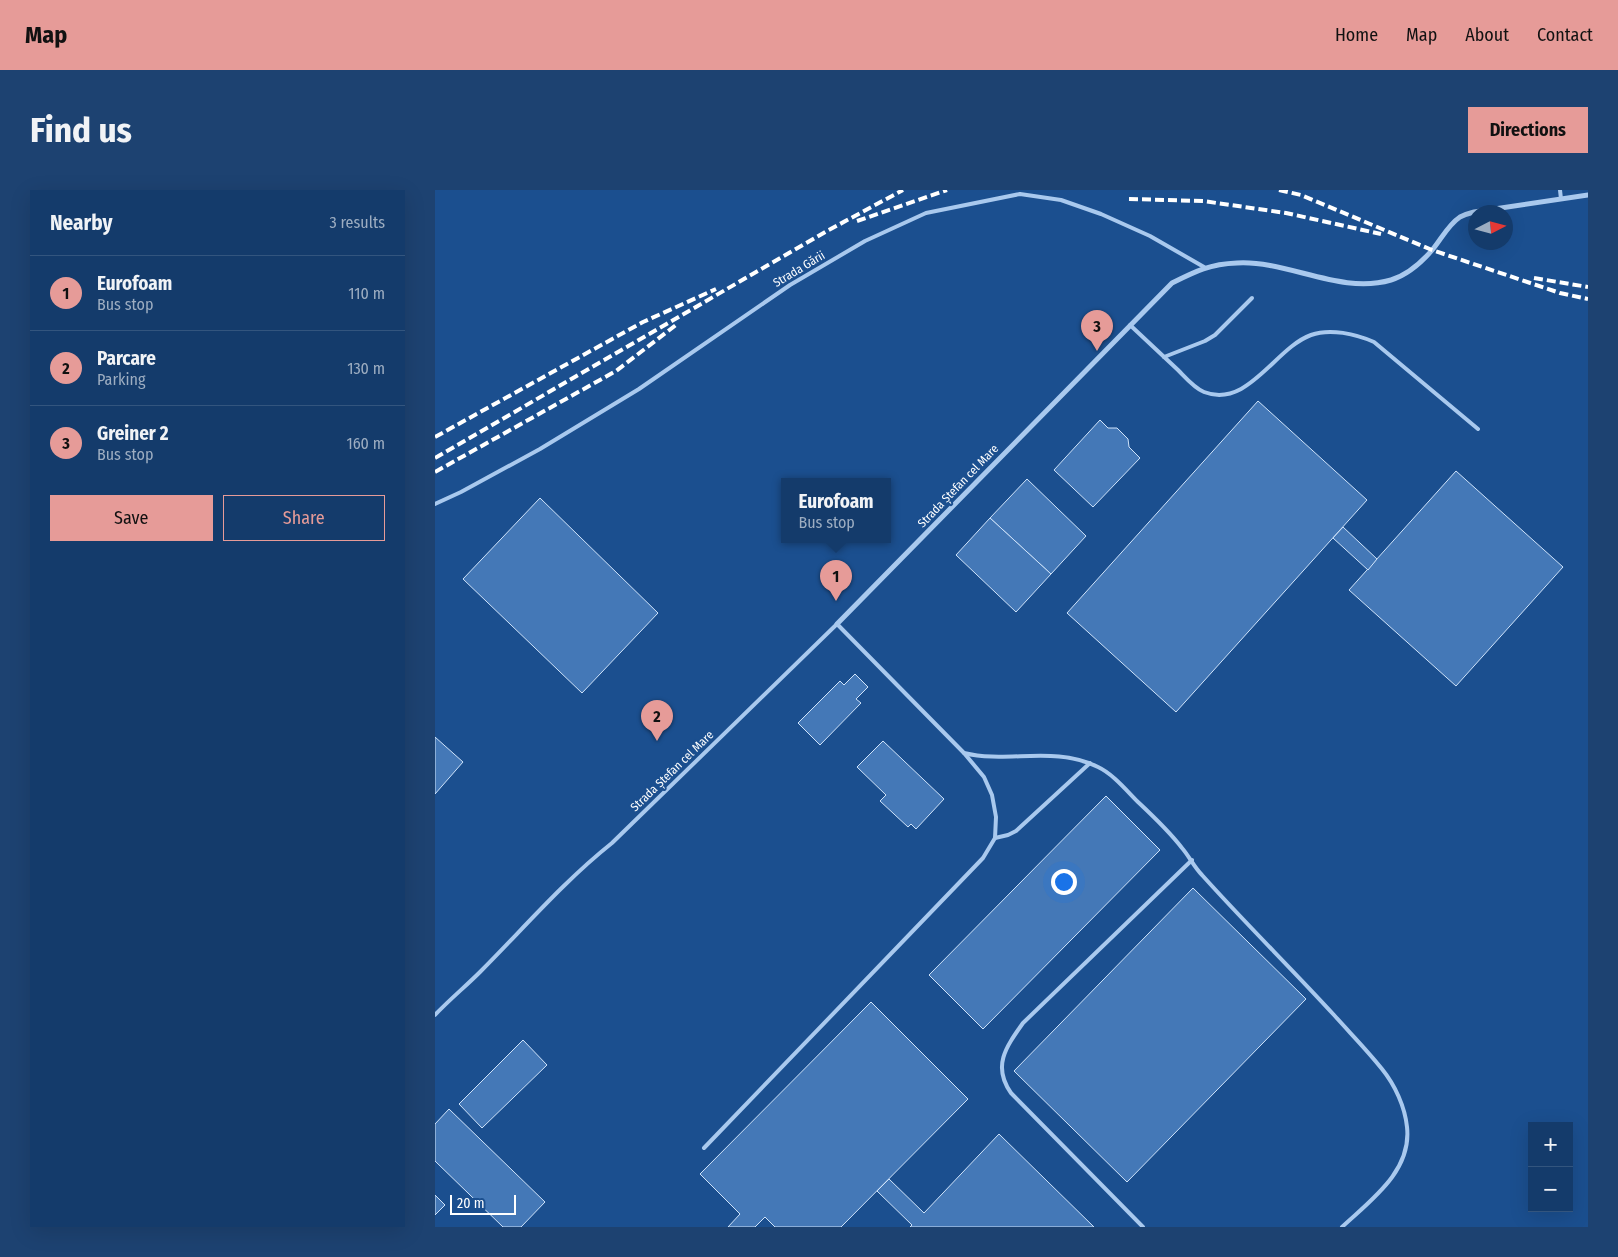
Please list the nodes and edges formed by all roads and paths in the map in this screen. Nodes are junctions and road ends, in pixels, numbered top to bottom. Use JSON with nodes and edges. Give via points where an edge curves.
{"nodes":[{"id":1,"x":1560,"y":190,"type":"edge"},
{"id":2,"x":1588,"y":195,"type":"edge"},
{"id":3,"x":1561,"y":199,"type":"junction"},
{"id":4,"x":1204,"y":267,"type":"junction"},
{"id":5,"x":1252,"y":298,"type":"dead end"},
{"id":6,"x":1130,"y":325,"type":"junction"},
{"id":7,"x":1164,"y":357,"type":"junction"},
{"id":8,"x":1478,"y":429,"type":"dead end"},
{"id":9,"x":435,"y":504,"type":"edge"},
{"id":10,"x":837,"y":624,"type":"junction"},
{"id":11,"x":964,"y":753,"type":"junction"},
{"id":12,"x":1090,"y":763,"type":"junction"},
{"id":13,"x":995,"y":838,"type":"junction"},
{"id":14,"x":1191,"y":860,"type":"junction"},
{"id":15,"x":435,"y":1015,"type":"edge"},
{"id":16,"x":704,"y":1148,"type":"dead end"},
{"id":17,"x":1143,"y":1227,"type":"edge"},
{"id":18,"x":1342,"y":1227,"type":"edge"}],
"edges":[{"from":1,"to":3,"type":"lane"},
{"from":2,"to":3,"type":"street","name":"Strada Ștefan cel Mare"},
{"from":3,"to":4,"type":"street","name":"Strada Ștefan cel Mare","via":[[1461,216],[1412,269],[1391,280],[1351,284],[1276,267],[1238,263]]},
{"from":4,"to":6,"type":"street","name":"Strada Ștefan cel Mare","via":[[1172,282]]},
{"from":4,"to":9,"type":"lane","name":"Strada Gării","via":[[1150,236],[1061,200],[1020,194],[926,212],[790,285],[639,388],[541,449]]},
{"from":5,"to":7,"type":"lane","via":[[1215,335]]},
{"from":6,"to":7,"type":"lane"},
{"from":6,"to":10,"type":"street","name":"Strada Ștefan cel Mare"},
{"from":7,"to":8,"type":"lane","via":[[1203,392],[1230,394],[1246,387],[1311,334],[1354,334],[1374,342]]},
{"from":10,"to":11,"type":"lane"},
{"from":10,"to":15,"type":"lane","name":"Strada Ștefan cel Mare","via":[[612,843],[580,870]]},
{"from":11,"to":12,"type":"lane","via":[[1059,756]]},
{"from":11,"to":13,"type":"lane","via":[[984,777],[992,795]]},
{"from":12,"to":13,"type":"lane","via":[[1016,831]]},
{"from":12,"to":14,"type":"lane","via":[[1112,776],[1172,836]]},
{"from":13,"to":16,"type":"lane","via":[[983,858]]},
{"from":14,"to":17,"type":"lane","via":[[1023,1023],[1011,1040],[1001,1066],[1001,1076],[1011,1093]]},
{"from":14,"to":18,"type":"lane","via":[[1383,1070],[1403,1108],[1407,1127],[1404,1158],[1382,1189]]}]}
